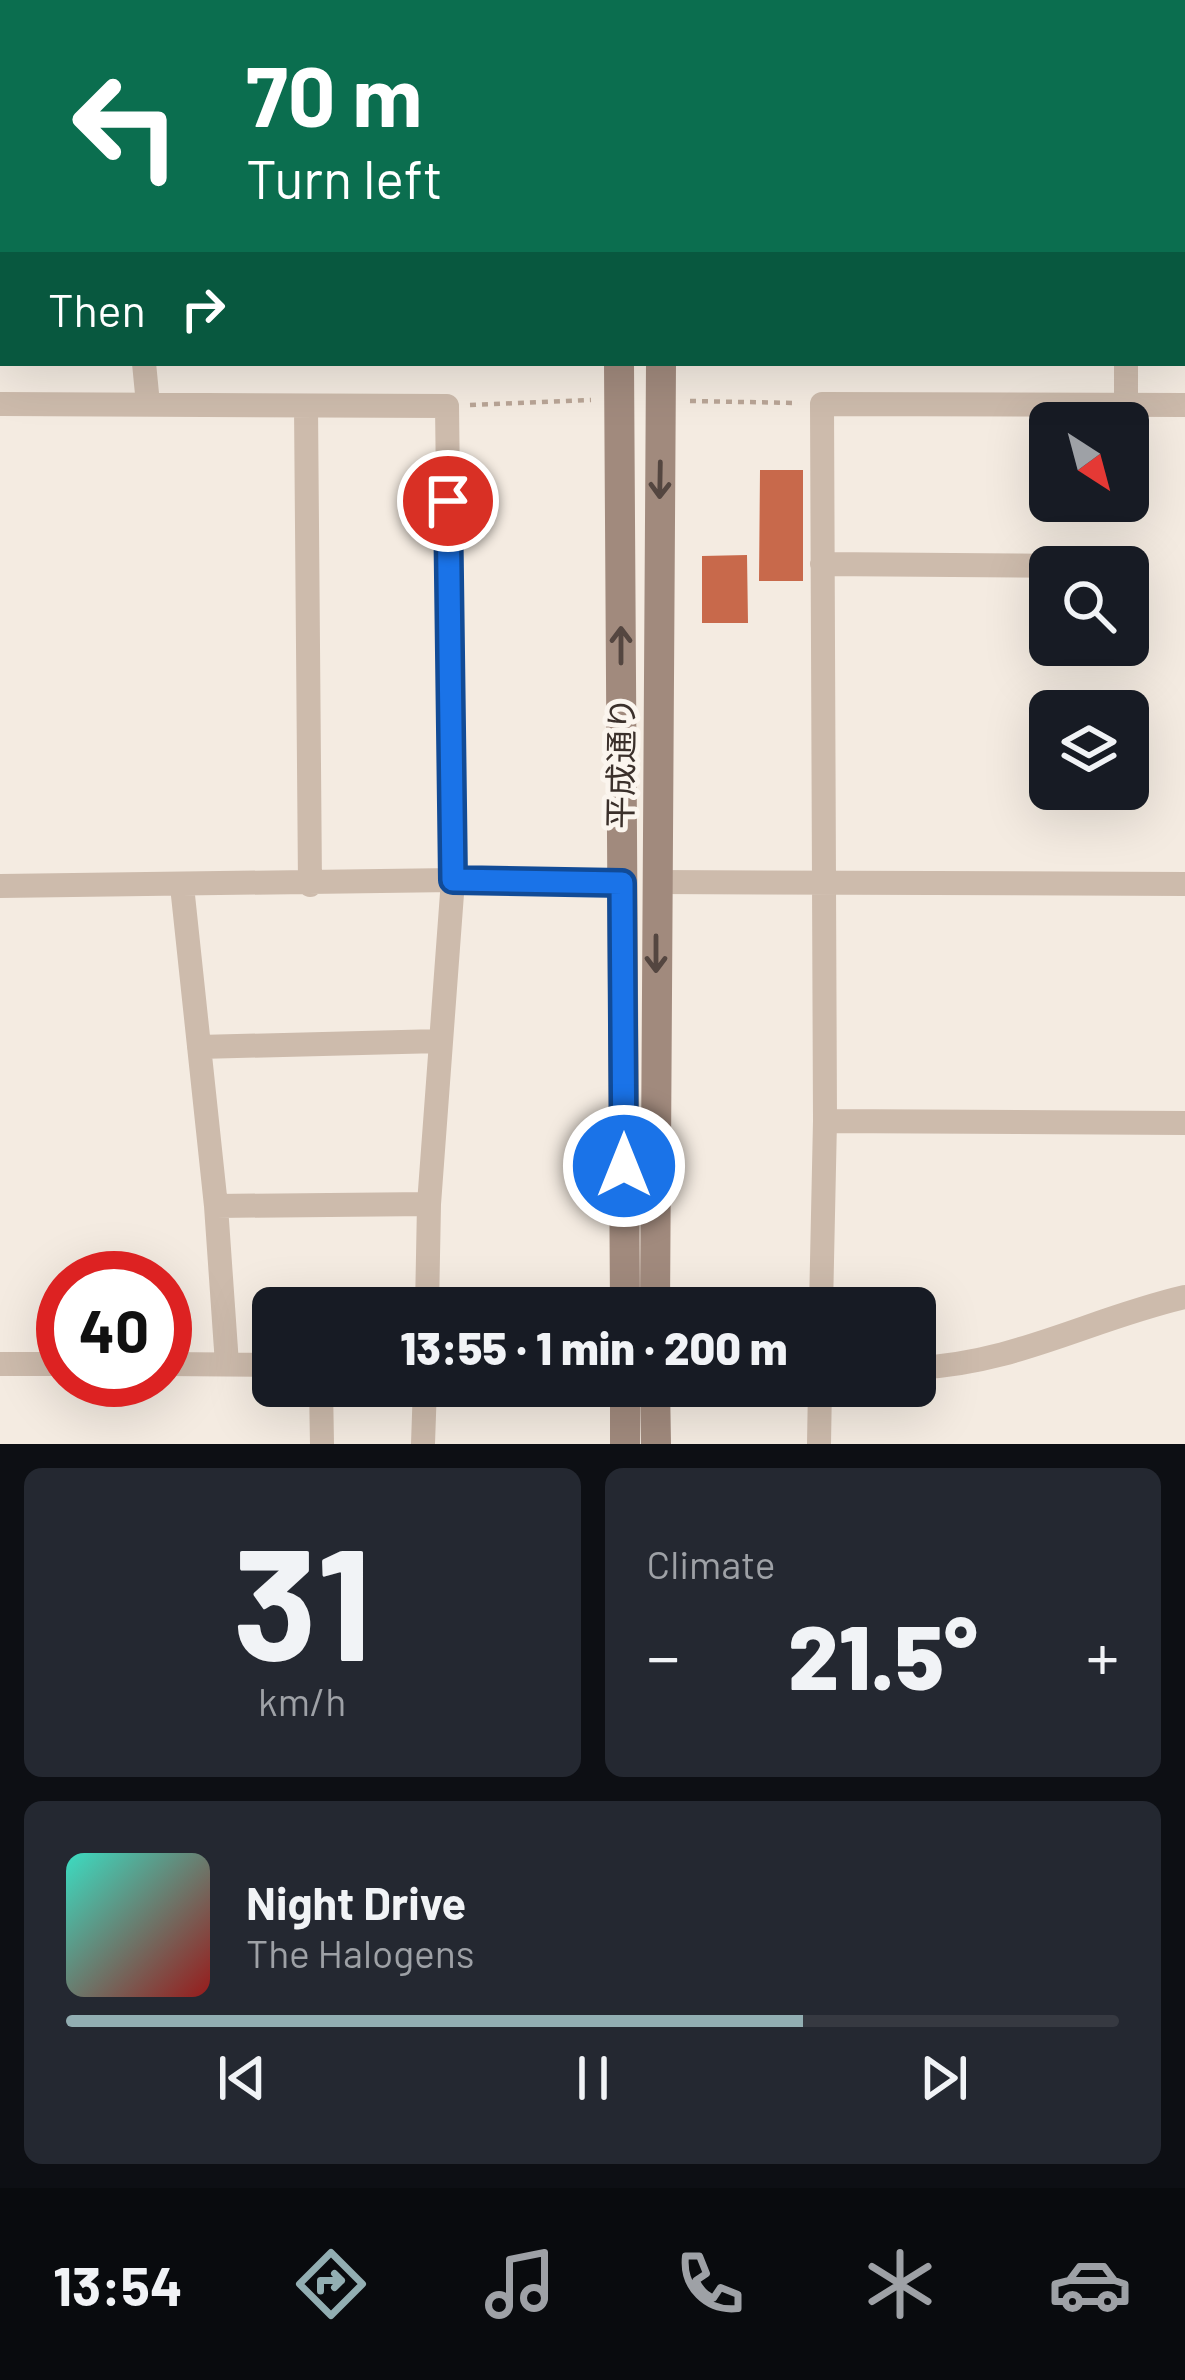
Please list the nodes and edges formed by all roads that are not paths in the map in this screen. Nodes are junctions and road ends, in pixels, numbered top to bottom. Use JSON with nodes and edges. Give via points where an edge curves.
{"nodes":[{"id":1,"x":144,"y":366,"type":"edge"},
{"id":2,"x":620,"y":366,"type":"edge"},
{"id":3,"x":661,"y":366,"type":"edge"},
{"id":4,"x":1126,"y":366,"type":"edge"},
{"id":5,"x":1126,"y":402,"type":"edge"},
{"id":6,"x":0,"y":404,"type":"edge"},
{"id":7,"x":148,"y":404,"type":"junction"},
{"id":8,"x":1029,"y":405,"type":"edge"},
{"id":9,"x":1149,"y":405,"type":"edge"},
{"id":10,"x":1185,"y":405,"type":"edge"},
{"id":11,"x":306,"y":406,"type":"junction"},
{"id":12,"x":822,"y":564,"type":"junction"},
{"id":13,"x":1029,"y":566,"type":"edge"},
{"id":14,"x":453,"y":880,"type":"junction"},
{"id":15,"x":656,"y":882,"type":"junction"},
{"id":16,"x":822,"y":882,"type":"junction"},
{"id":17,"x":622,"y":883,"type":"junction"},
{"id":18,"x":1185,"y":884,"type":"edge"},
{"id":19,"x":310,"y":885,"type":"junction"},
{"id":20,"x":0,"y":886,"type":"edge"},
{"id":21,"x":182,"y":886,"type":"junction"},
{"id":22,"x":441,"y":1041,"type":"junction"},
{"id":23,"x":200,"y":1047,"type":"junction"},
{"id":24,"x":825,"y":1121,"type":"junction"},
{"id":25,"x":1185,"y":1123,"type":"edge"},
{"id":26,"x":429,"y":1204,"type":"junction"},
{"id":27,"x":216,"y":1206,"type":"junction"},
{"id":28,"x":427,"y":1287,"type":"edge"},
{"id":29,"x":625,"y":1287,"type":"edge"},
{"id":30,"x":656,"y":1287,"type":"edge"},
{"id":31,"x":821,"y":1287,"type":"edge"},
{"id":32,"x":1185,"y":1297,"type":"edge"},
{"id":33,"x":0,"y":1364,"type":"edge"},
{"id":34,"x":36,"y":1364,"type":"edge"},
{"id":35,"x":192,"y":1364,"type":"edge"},
{"id":36,"x":227,"y":1364,"type":"junction"},
{"id":37,"x":252,"y":1365,"type":"edge"},
{"id":38,"x":936,"y":1367,"type":"edge"},
{"id":39,"x":321,"y":1407,"type":"edge"},
{"id":40,"x":424,"y":1407,"type":"edge"},
{"id":41,"x":625,"y":1407,"type":"edge"},
{"id":42,"x":656,"y":1407,"type":"edge"},
{"id":43,"x":820,"y":1407,"type":"edge"},
{"id":44,"x":322,"y":1444,"type":"edge"},
{"id":45,"x":423,"y":1444,"type":"edge"},
{"id":46,"x":625,"y":1444,"type":"edge"},
{"id":47,"x":656,"y":1444,"type":"edge"},
{"id":48,"x":819,"y":1444,"type":"edge"}],
"edges":[{"from":1,"to":7,"type":"street"},
{"from":17,"to":2,"type":"street","name":"平成通り","one_way":true},
{"from":3,"to":15,"type":"street","name":"平成通り","one_way":true},
{"from":4,"to":5,"type":"street"},
{"from":6,"to":7,"type":"street"},
{"from":7,"to":11,"type":"street"},
{"from":8,"to":12,"type":"street","via":[[822,404]]},
{"from":9,"to":10,"type":"street"},
{"from":11,"to":14,"type":"street","via":[[447,406]]},
{"from":11,"to":19,"type":"street"},
{"from":12,"to":13,"type":"street"},
{"from":12,"to":16,"type":"street"},
{"from":14,"to":17,"type":"street"},
{"from":14,"to":19,"type":"street"},
{"from":14,"to":22,"type":"street"},
{"from":15,"to":16,"type":"street"},
{"from":15,"to":30,"type":"street","name":"平成通り","one_way":true},
{"from":16,"to":18,"type":"street"},
{"from":16,"to":24,"type":"street"},
{"from":17,"to":29,"type":"street","name":"平成通り"},
{"from":19,"to":21,"type":"street"},
{"from":20,"to":21,"type":"street"},
{"from":21,"to":23,"type":"street"},
{"from":22,"to":23,"type":"street"},
{"from":22,"to":26,"type":"street"},
{"from":23,"to":27,"type":"street"},
{"from":24,"to":25,"type":"street"},
{"from":24,"to":31,"type":"street"},
{"from":26,"to":27,"type":"street"},
{"from":26,"to":28,"type":"street"},
{"from":27,"to":36,"type":"street"},
{"from":32,"to":38,"type":"street","via":[[1028,1348]]},
{"from":33,"to":34,"type":"street"},
{"from":35,"to":36,"type":"street"},
{"from":36,"to":37,"type":"street"},
{"from":39,"to":44,"type":"street"},
{"from":40,"to":45,"type":"street"},
{"from":41,"to":46,"type":"street"},
{"from":42,"to":47,"type":"street"},
{"from":43,"to":48,"type":"street"}]}
